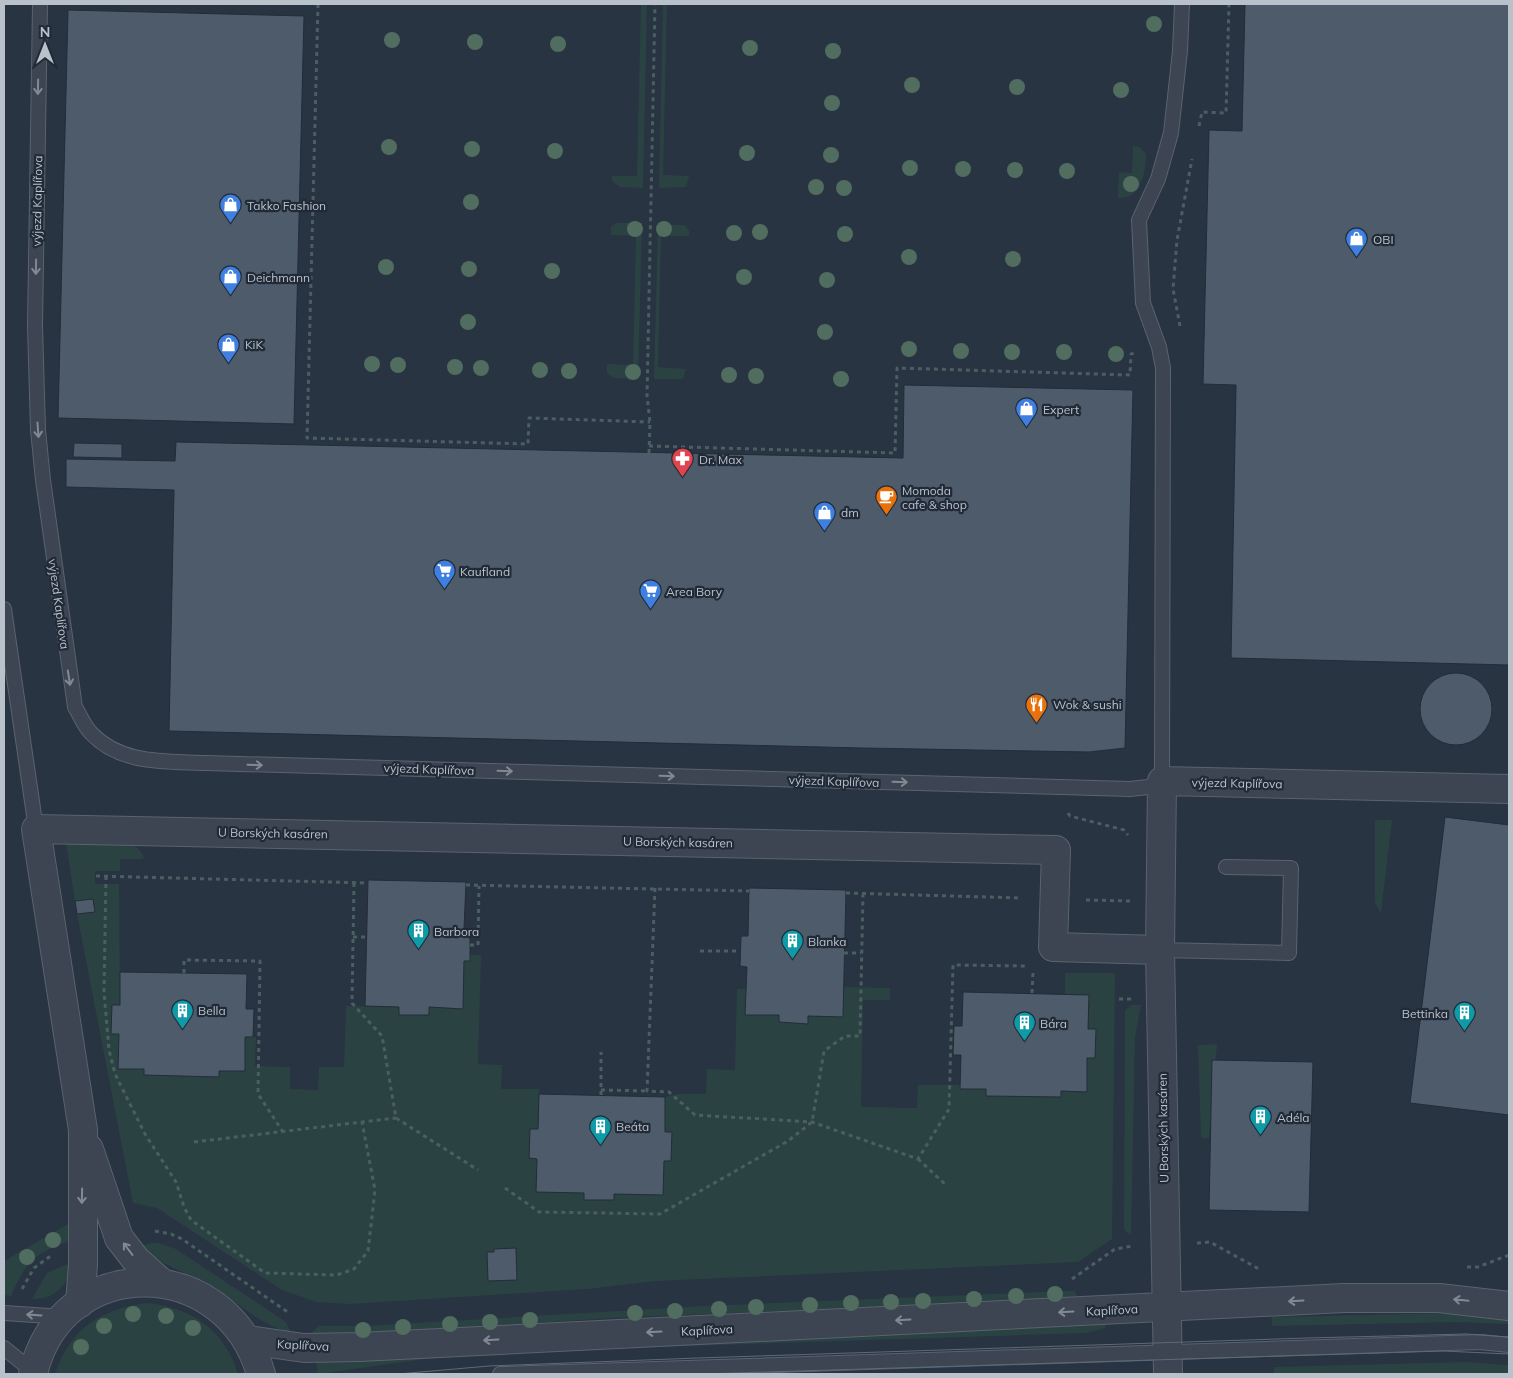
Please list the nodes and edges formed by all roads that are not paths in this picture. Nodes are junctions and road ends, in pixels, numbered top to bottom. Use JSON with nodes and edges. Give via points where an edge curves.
{"nodes":[{"id":1,"x":40,"y":4,"type":"edge"},
{"id":2,"x":1182,"y":4,"type":"edge"},
{"id":3,"x":4,"y":609,"type":"edge"},
{"id":4,"x":1162,"y":781,"type":"junction"},
{"id":5,"x":1509,"y":788,"type":"edge"},
{"id":6,"x":36,"y":829,"type":"junction"},
{"id":7,"x":1226,"y":866,"type":"dead end"},
{"id":8,"x":1160,"y":950,"type":"junction"},
{"id":9,"x":82,"y":1130,"type":"junction"},
{"id":10,"x":162,"y":1283,"type":"junction"},
{"id":11,"x":1509,"y":1306,"type":"edge"},
{"id":12,"x":1167,"y":1307,"type":"junction"},
{"id":13,"x":72,"y":1310,"type":"junction"},
{"id":14,"x":4,"y":1313,"type":"edge"},
{"id":15,"x":248,"y":1340,"type":"junction"},
{"id":16,"x":1509,"y":1345,"type":"edge"},
{"id":17,"x":4,"y":1348,"type":"edge"},
{"id":18,"x":1168,"y":1362,"type":"edge"},
{"id":19,"x":33,"y":1373,"type":"edge"},
{"id":20,"x":261,"y":1374,"type":"edge"},
{"id":21,"x":500,"y":1374,"type":"edge"}],
"edges":[{"from":1,"to":4,"type":"lane","name":"výjezd Kaplířova","one_way":true,"via":[[35,326],[42,480],[75,707],[90,732],[110,748],[139,759],[206,763],[1130,789]]},
{"from":2,"to":4,"type":"lane","via":[[1171,133],[1158,179],[1139,220],[1143,303],[1163,368]]},
{"from":3,"to":6,"type":"lane"},
{"from":4,"to":5,"type":"street","name":"výjezd Kaplířova"},
{"from":4,"to":8,"type":"street","name":"U Borských kasáren"},
{"from":6,"to":8,"type":"street","name":"U Borských kasáren","via":[[1056,850],[1053,947]]},
{"from":6,"to":9,"type":"street"},
{"from":7,"to":8,"type":"lane","via":[[1291,868],[1289,952]]},
{"from":8,"to":12,"type":"street","name":"U Borských kasáren"},
{"from":10,"to":9,"type":"street","one_way":true,"via":[[136,1260],[119,1238]]},
{"from":9,"to":13,"type":"street","one_way":true,"via":[[83,1265]]},
{"from":10,"to":13,"type":"street","via":[[140,1282],[119,1286],[99,1292]]},
{"from":10,"to":15,"type":"street","via":[[202,1296],[236,1323]]},
{"from":11,"to":12,"type":"street","name":"Kaplířova","one_way":true,"via":[[1439,1298],[1392,1297]]},
{"from":12,"to":15,"type":"street","name":"Kaplířova","one_way":true,"via":[[359,1347],[304,1348]]},
{"from":12,"to":18,"type":"street"},
{"from":13,"to":14,"type":"lane","one_way":true},
{"from":13,"to":19,"type":"street","via":[[47,1340]]},
{"from":15,"to":20,"type":"street"},
{"from":16,"to":18,"type":"lane","via":[[1480,1342]]},
{"from":17,"to":19,"type":"lane"},
{"from":18,"to":21,"type":"lane"}]}
